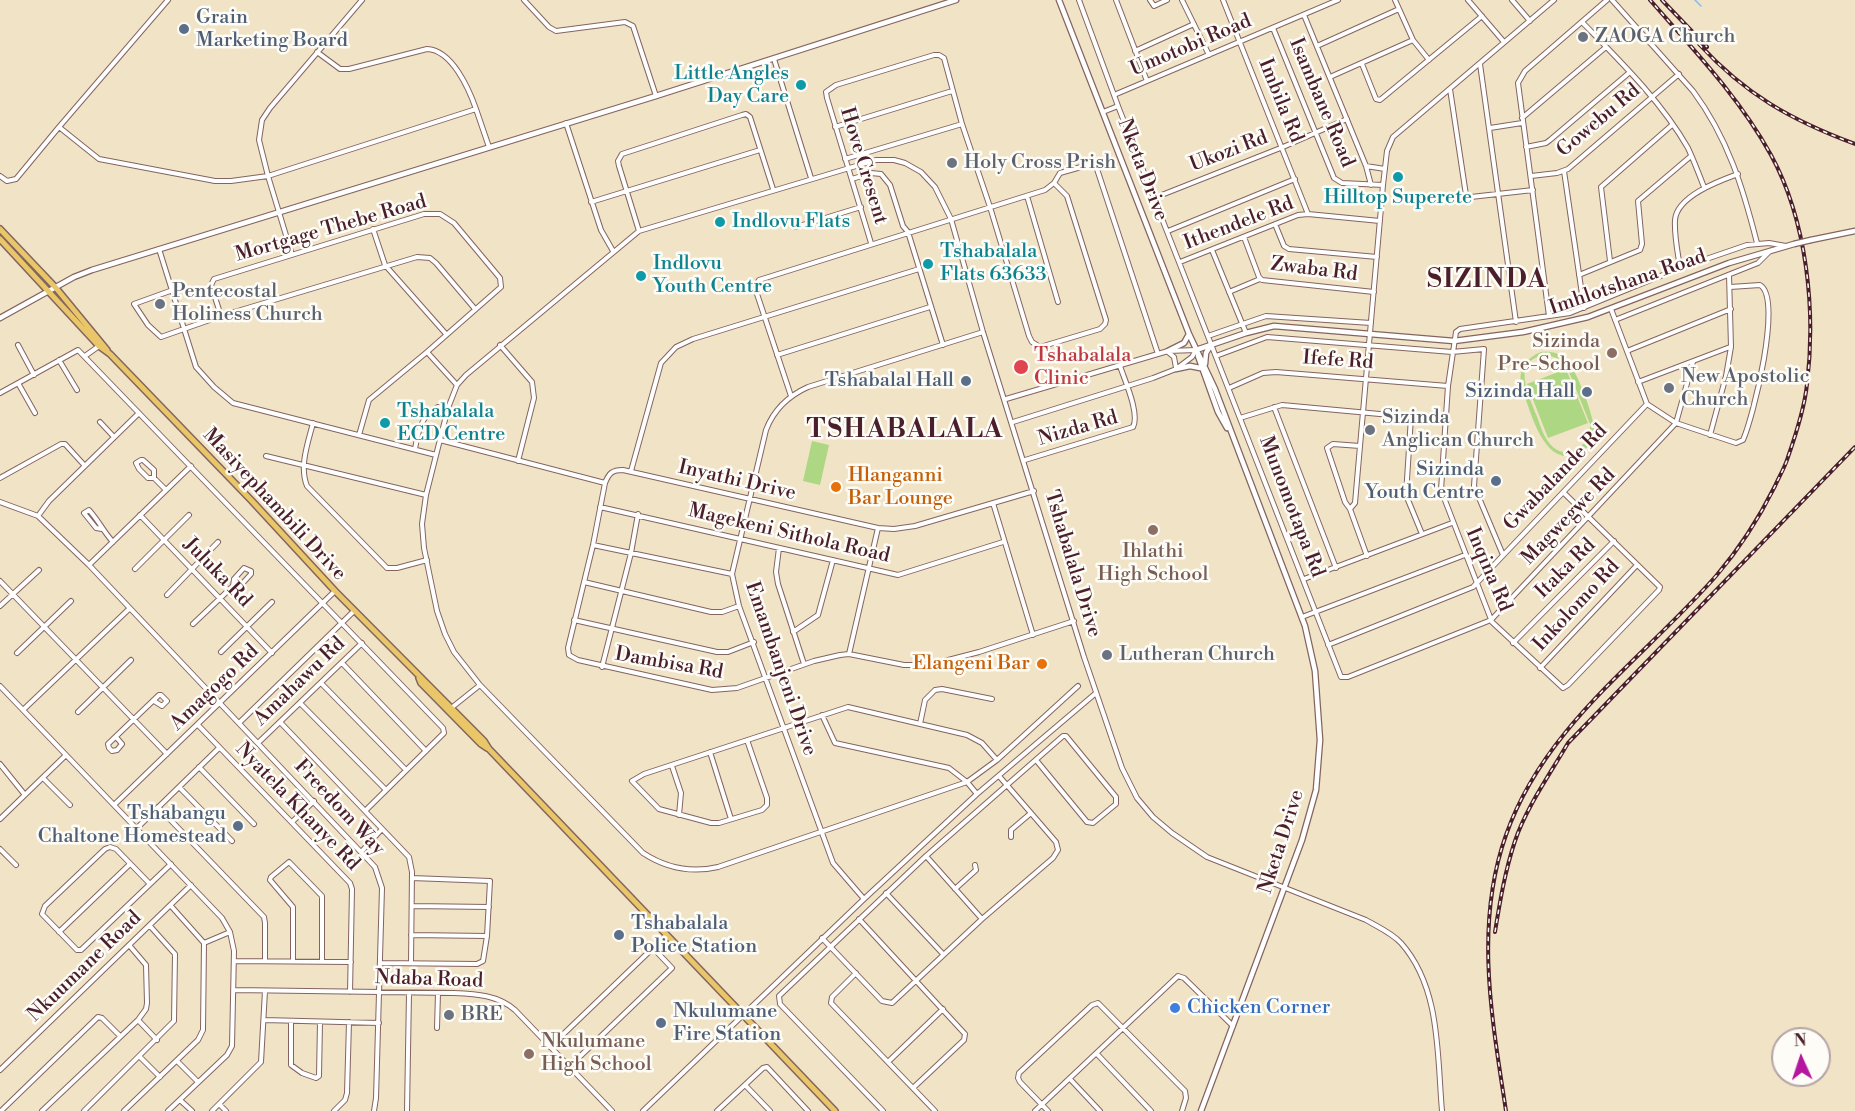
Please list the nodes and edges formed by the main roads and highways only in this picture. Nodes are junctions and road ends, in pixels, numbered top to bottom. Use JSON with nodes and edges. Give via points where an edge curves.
{"nodes":[{"id":1,"x":0,"y":229,"type":"edge"},
{"id":2,"x":0,"y":239,"type":"edge"},
{"id":3,"x":53,"y":290,"type":"junction"},
{"id":4,"x":110,"y":354,"type":"junction"},
{"id":5,"x":835,"y":1111,"type":"edge"}],
"edges":[{"from":1,"to":3,"type":"main road","name":"Masiyephambili Drive"},
{"from":2,"to":3,"type":"main road","name":"Masiyephambili Drive"},
{"from":3,"to":4,"type":"main road","name":"Masiyephambili Drive"},
{"from":3,"to":4,"type":"main road","name":"Masiyephambili Drive"},
{"from":4,"to":5,"type":"main road","name":"Masiyephambili Drive"}]}
